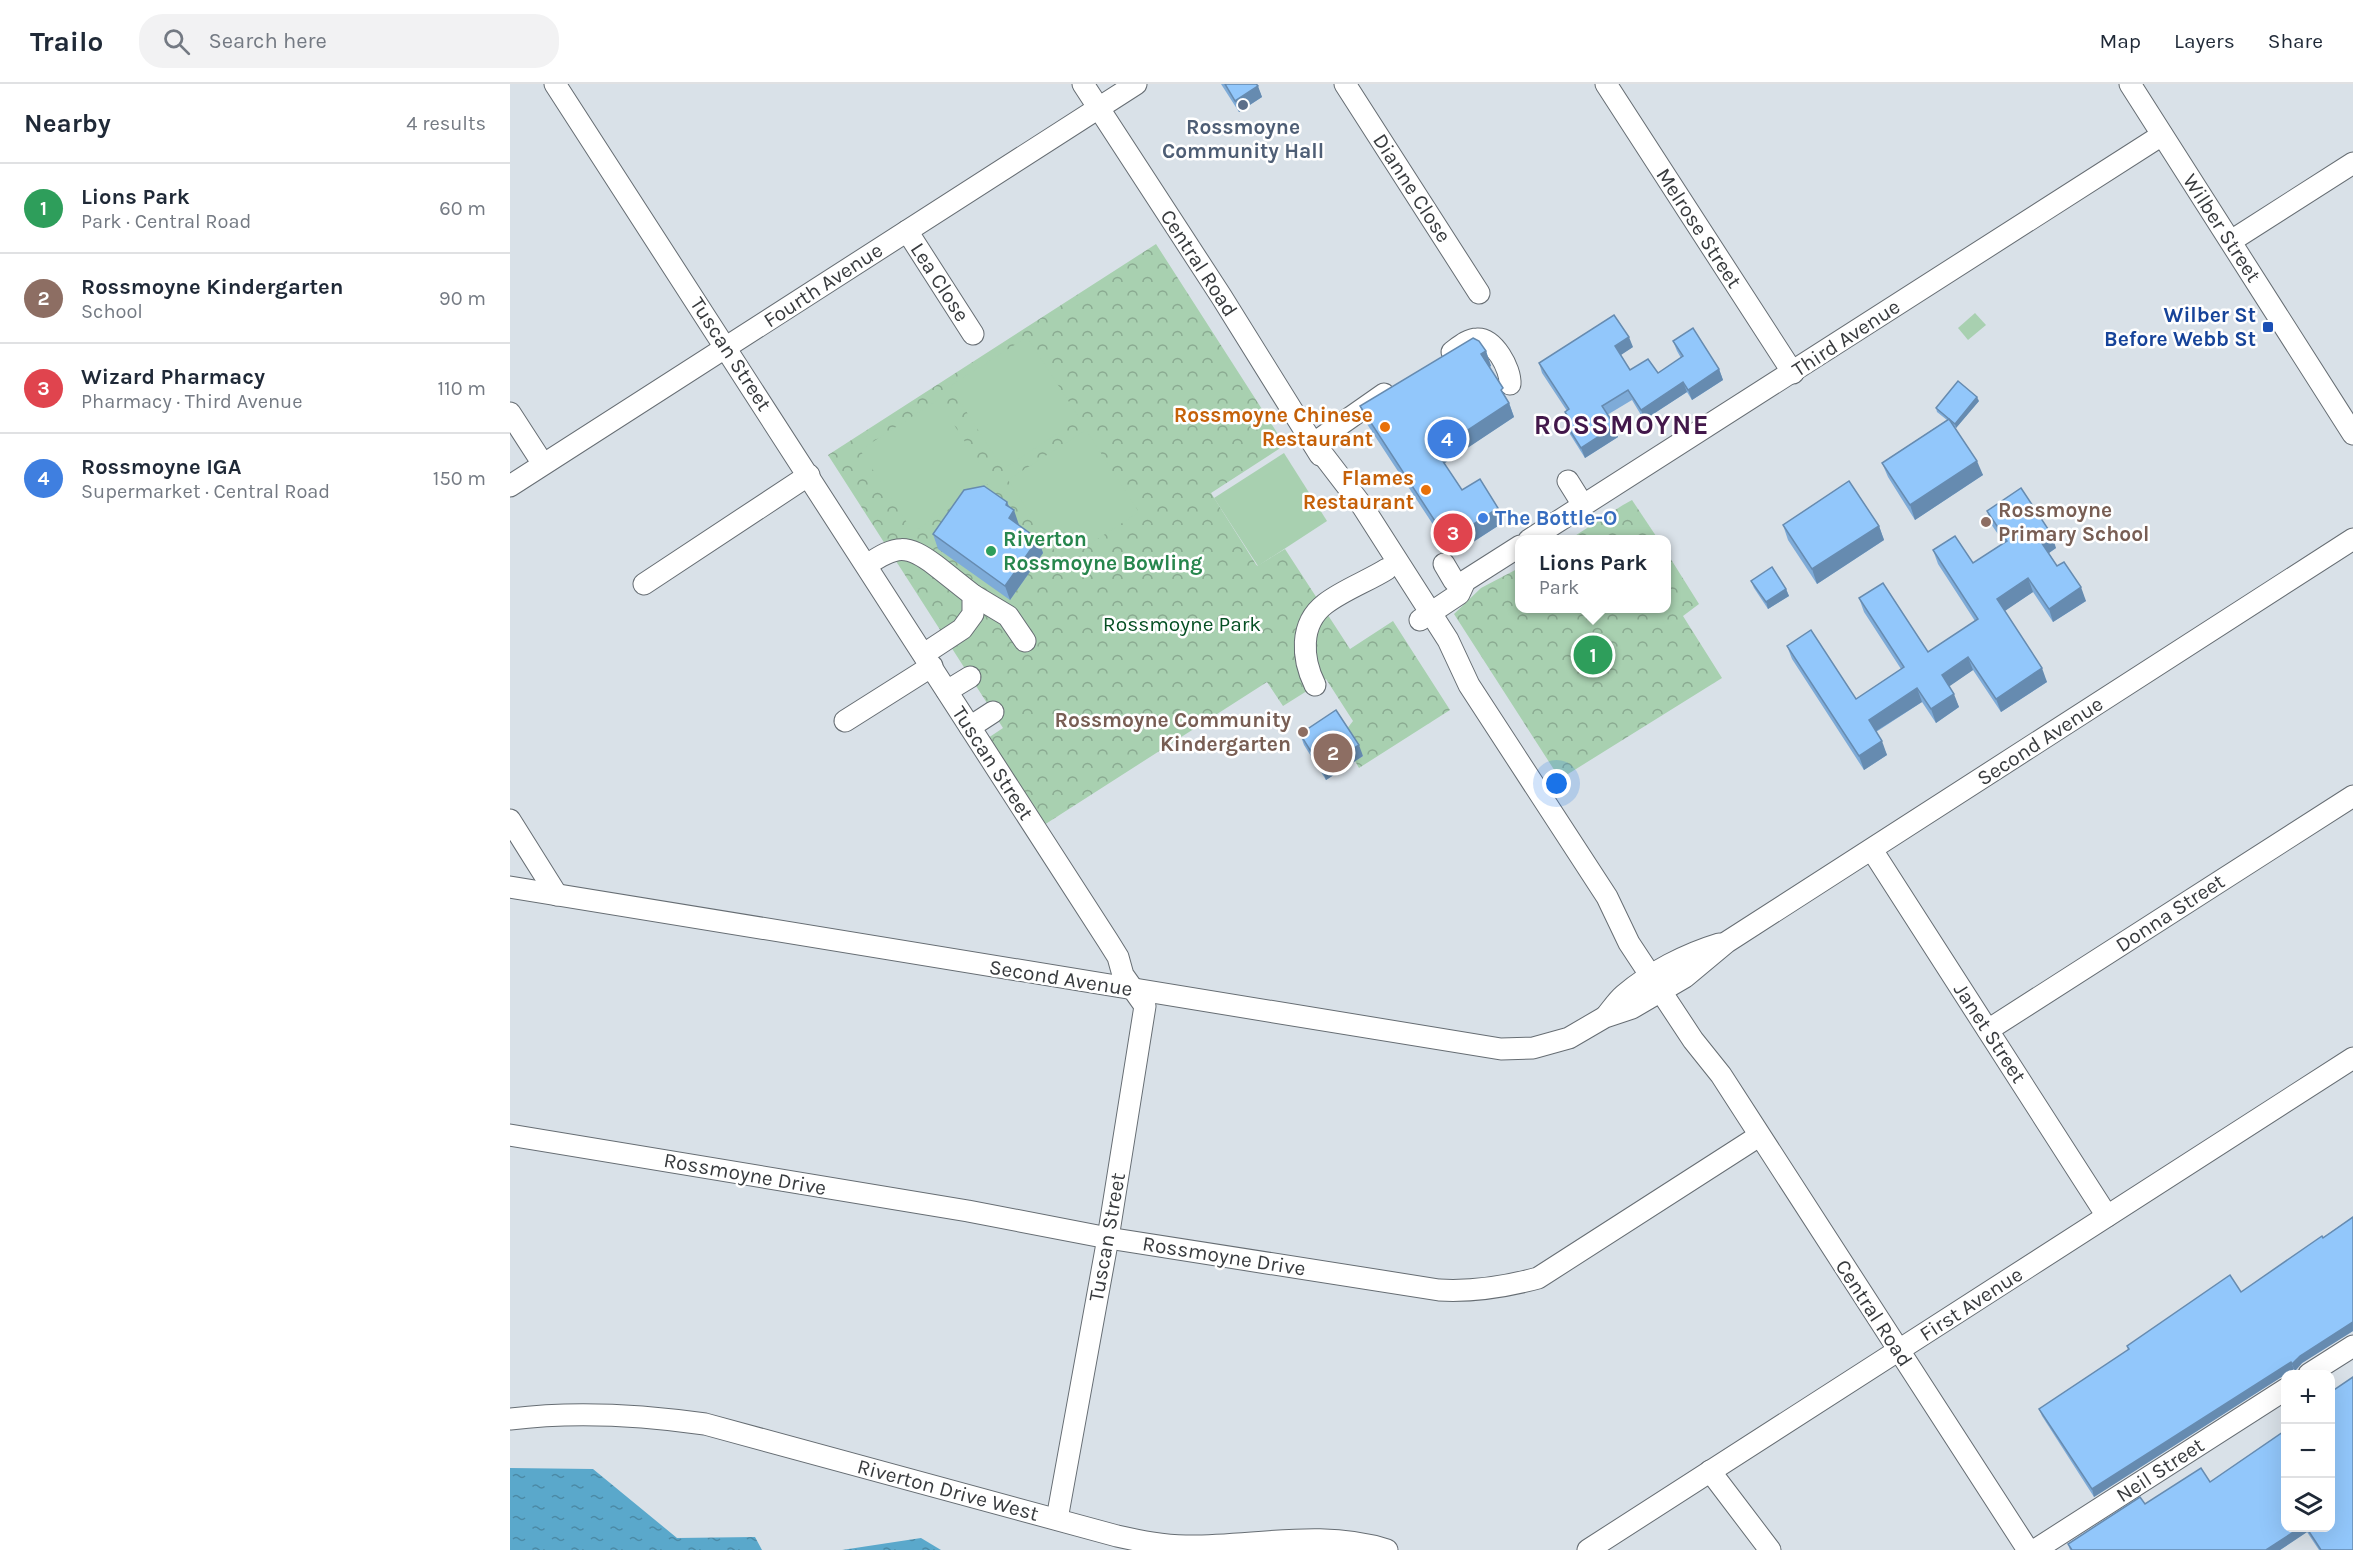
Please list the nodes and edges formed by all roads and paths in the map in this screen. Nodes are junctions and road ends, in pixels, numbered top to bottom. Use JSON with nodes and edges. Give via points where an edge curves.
{"nodes":[{"id":1,"x":555,"y":84,"type":"edge"},
{"id":2,"x":1083,"y":84,"type":"edge"},
{"id":3,"x":1136,"y":84,"type":"edge"},
{"id":4,"x":1345,"y":84,"type":"edge"},
{"id":5,"x":1606,"y":84,"type":"edge"},
{"id":6,"x":2130,"y":84,"type":"edge"},
{"id":7,"x":1099,"y":107,"type":"junction"},
{"id":8,"x":2162,"y":135,"type":"junction"},
{"id":9,"x":2353,"y":162,"type":"edge"},
{"id":10,"x":907,"y":231,"type":"junction"},
{"id":11,"x":2230,"y":241,"type":"junction"},
{"id":12,"x":1479,"y":293,"type":"dead end"},
{"id":13,"x":973,"y":334,"type":"dead end"},
{"id":14,"x":726,"y":347,"type":"junction"},
{"id":15,"x":1439,"y":360,"type":"edge"},
{"id":16,"x":1793,"y":373,"type":"junction"},
{"id":17,"x":1401,"y":384,"type":"edge"},
{"id":18,"x":1510,"y":384,"type":"dead end"},
{"id":19,"x":510,"y":413,"type":"edge"},
{"id":20,"x":2353,"y":434,"type":"edge"},
{"id":21,"x":1314,"y":443,"type":"junction"},
{"id":22,"x":543,"y":464,"type":"junction"},
{"id":23,"x":809,"y":475,"type":"junction"},
{"id":24,"x":1568,"y":481,"type":"dead end"},
{"id":25,"x":510,"y":486,"type":"edge"},
{"id":26,"x":1583,"y":505,"type":"junction"},
{"id":27,"x":1537,"y":535,"type":"edge"},
{"id":28,"x":2353,"y":539,"type":"edge"},
{"id":29,"x":1515,"y":548,"type":"edge"},
{"id":30,"x":867,"y":565,"type":"junction"},
{"id":31,"x":1387,"y":569,"type":"junction"},
{"id":32,"x":644,"y":584,"type":"dead end"},
{"id":33,"x":972,"y":595,"type":"junction"},
{"id":34,"x":1421,"y":610,"type":"junction"},
{"id":35,"x":1025,"y":641,"type":"dead end"},
{"id":36,"x":928,"y":660,"type":"junction"},
{"id":37,"x":970,"y":676,"type":"dead end"},
{"id":38,"x":1315,"y":685,"type":"dead end"},
{"id":39,"x":947,"y":691,"type":"junction"},
{"id":40,"x":993,"y":712,"type":"dead end"},
{"id":41,"x":845,"y":722,"type":"dead end"},
{"id":42,"x":970,"y":726,"type":"junction"},
{"id":43,"x":2353,"y":796,"type":"edge"},
{"id":44,"x":510,"y":820,"type":"edge"},
{"id":45,"x":1872,"y":850,"type":"junction"},
{"id":46,"x":510,"y":887,"type":"edge"},
{"id":47,"x":557,"y":895,"type":"junction"},
{"id":48,"x":1662,"y":981,"type":"junction"},
{"id":49,"x":1134,"y":990,"type":"junction"},
{"id":50,"x":1988,"y":1030,"type":"junction"},
{"id":51,"x":2353,"y":1058,"type":"edge"},
{"id":52,"x":510,"y":1135,"type":"edge"},
{"id":53,"x":1759,"y":1136,"type":"junction"},
{"id":54,"x":2107,"y":1216,"type":"junction"},
{"id":55,"x":1108,"y":1238,"type":"junction"},
{"id":56,"x":2353,"y":1346,"type":"edge"},
{"id":57,"x":1899,"y":1351,"type":"junction"},
{"id":58,"x":2315,"y":1370,"type":"edge"},
{"id":59,"x":2281,"y":1392,"type":"edge"},
{"id":60,"x":510,"y":1419,"type":"edge"},
{"id":61,"x":1710,"y":1472,"type":"junction"},
{"id":62,"x":1057,"y":1519,"type":"junction"},
{"id":63,"x":1387,"y":1550,"type":"edge"},
{"id":64,"x":1588,"y":1550,"type":"edge"},
{"id":65,"x":1770,"y":1550,"type":"edge"},
{"id":66,"x":2028,"y":1550,"type":"edge"},
{"id":67,"x":2035,"y":1550,"type":"edge"}],
"edges":[{"from":1,"to":14,"type":"street","name":"Tuscan Street"},
{"from":2,"to":7,"type":"street","name":"Central Road"},
{"from":3,"to":7,"type":"street","name":"Fourth Avenue"},
{"from":4,"to":12,"type":"street","name":"Dianne Close"},
{"from":5,"to":16,"type":"street","name":"Melrose Street"},
{"from":6,"to":8,"type":"street","name":"Wilber Street"},
{"from":7,"to":10,"type":"street","name":"Fourth Avenue"},
{"from":7,"to":21,"type":"street","name":"Central Road"},
{"from":8,"to":11,"type":"street","name":"Wilber Street"},
{"from":8,"to":16,"type":"street","name":"Third Avenue"},
{"from":9,"to":11,"type":"street"},
{"from":10,"to":13,"type":"street","name":"Lea Close"},
{"from":10,"to":14,"type":"street","name":"Fourth Avenue"},
{"from":11,"to":20,"type":"street","name":"Wilber Street"},
{"from":14,"to":22,"type":"street","name":"Fourth Avenue"},
{"from":14,"to":23,"type":"street","name":"Tuscan Street"},
{"from":15,"to":18,"type":"street","via":[[1468,342],[1486,341],[1511,373]]},
{"from":16,"to":26,"type":"street","name":"Third Avenue"},
{"from":17,"to":21,"type":"street"},
{"from":19,"to":22,"type":"street"},
{"from":21,"to":31,"type":"street","name":"Central Road","via":[[1345,505]]},
{"from":21,"to":34,"type":"street","name":"Central Road","via":[[1357,497]]},
{"from":22,"to":25,"type":"street","name":"Fourth Avenue"},
{"from":23,"to":30,"type":"street","name":"Tuscan Street"},
{"from":23,"to":32,"type":"street"},
{"from":24,"to":26,"type":"street"},
{"from":26,"to":27,"type":"street","name":"Third Avenue"},
{"from":28,"to":45,"type":"street","name":"Second Avenue"},
{"from":29,"to":34,"type":"street","via":[[1454,575],[1459,594]]},
{"from":30,"to":33,"type":"street","via":[[892,551],[917,551]]},
{"from":30,"to":36,"type":"street","name":"Tuscan Street"},
{"from":31,"to":34,"type":"street","name":"Central Road"},
{"from":31,"to":38,"type":"street","via":[[1326,603],[1311,620],[1305,652]]},
{"from":33,"to":35,"type":"street","via":[[1008,616]]},
{"from":33,"to":36,"type":"street","via":[[973,614]]},
{"from":34,"to":48,"type":"street","name":"Central Road","via":[[1438,649],[1469,685],[1606,897],[1640,935]]},
{"from":36,"to":39,"type":"street","name":"Tuscan Street"},
{"from":36,"to":41,"type":"street"},
{"from":37,"to":39,"type":"street"},
{"from":39,"to":42,"type":"street","name":"Tuscan Street"},
{"from":40,"to":42,"type":"street"},
{"from":42,"to":49,"type":"street","name":"Tuscan Street","via":[[1113,949]]},
{"from":43,"to":50,"type":"street","name":"Donna Street"},
{"from":44,"to":47,"type":"street"},
{"from":45,"to":48,"type":"street","name":"Second Avenue","via":[[1727,942],[1695,951]]},
{"from":45,"to":50,"type":"street","name":"Janet Street"},
{"from":46,"to":47,"type":"street","name":"Second Avenue"},
{"from":47,"to":49,"type":"street","name":"Second Avenue"},
{"from":48,"to":49,"type":"street","name":"Second Avenue","via":[[1623,995],[1605,1017],[1569,1038],[1533,1048],[1501,1049]]},
{"from":48,"to":53,"type":"street","name":"Central Road","via":[[1705,1033],[1721,1075]]},
{"from":49,"to":55,"type":"street","name":"Tuscan Street","via":[[1145,1006]]},
{"from":50,"to":54,"type":"street","name":"Janet Street"},
{"from":51,"to":54,"type":"street","name":"First Avenue"},
{"from":52,"to":55,"type":"street","name":"Rossmoyne Drive"},
{"from":53,"to":55,"type":"street","name":"Rossmoyne Drive","via":[[1538,1278],[1507,1286],[1439,1290]]},
{"from":53,"to":57,"type":"street","name":"Central Road"},
{"from":54,"to":57,"type":"street","name":"First Avenue"},
{"from":55,"to":62,"type":"street","name":"Tuscan Street"},
{"from":56,"to":58,"type":"street"},
{"from":57,"to":61,"type":"street","name":"First Avenue"},
{"from":57,"to":66,"type":"street","name":"Central Road"},
{"from":59,"to":67,"type":"street","name":"Neil Street"},
{"from":60,"to":62,"type":"street","name":"Riverton Drive West","via":[[609,1416],[705,1424]]},
{"from":61,"to":64,"type":"street","name":"First Avenue"},
{"from":61,"to":65,"type":"street"},
{"from":62,"to":63,"type":"street","name":"Riverton Drive West","via":[[1153,1544],[1200,1546],[1301,1539],[1349,1542]]}]}
